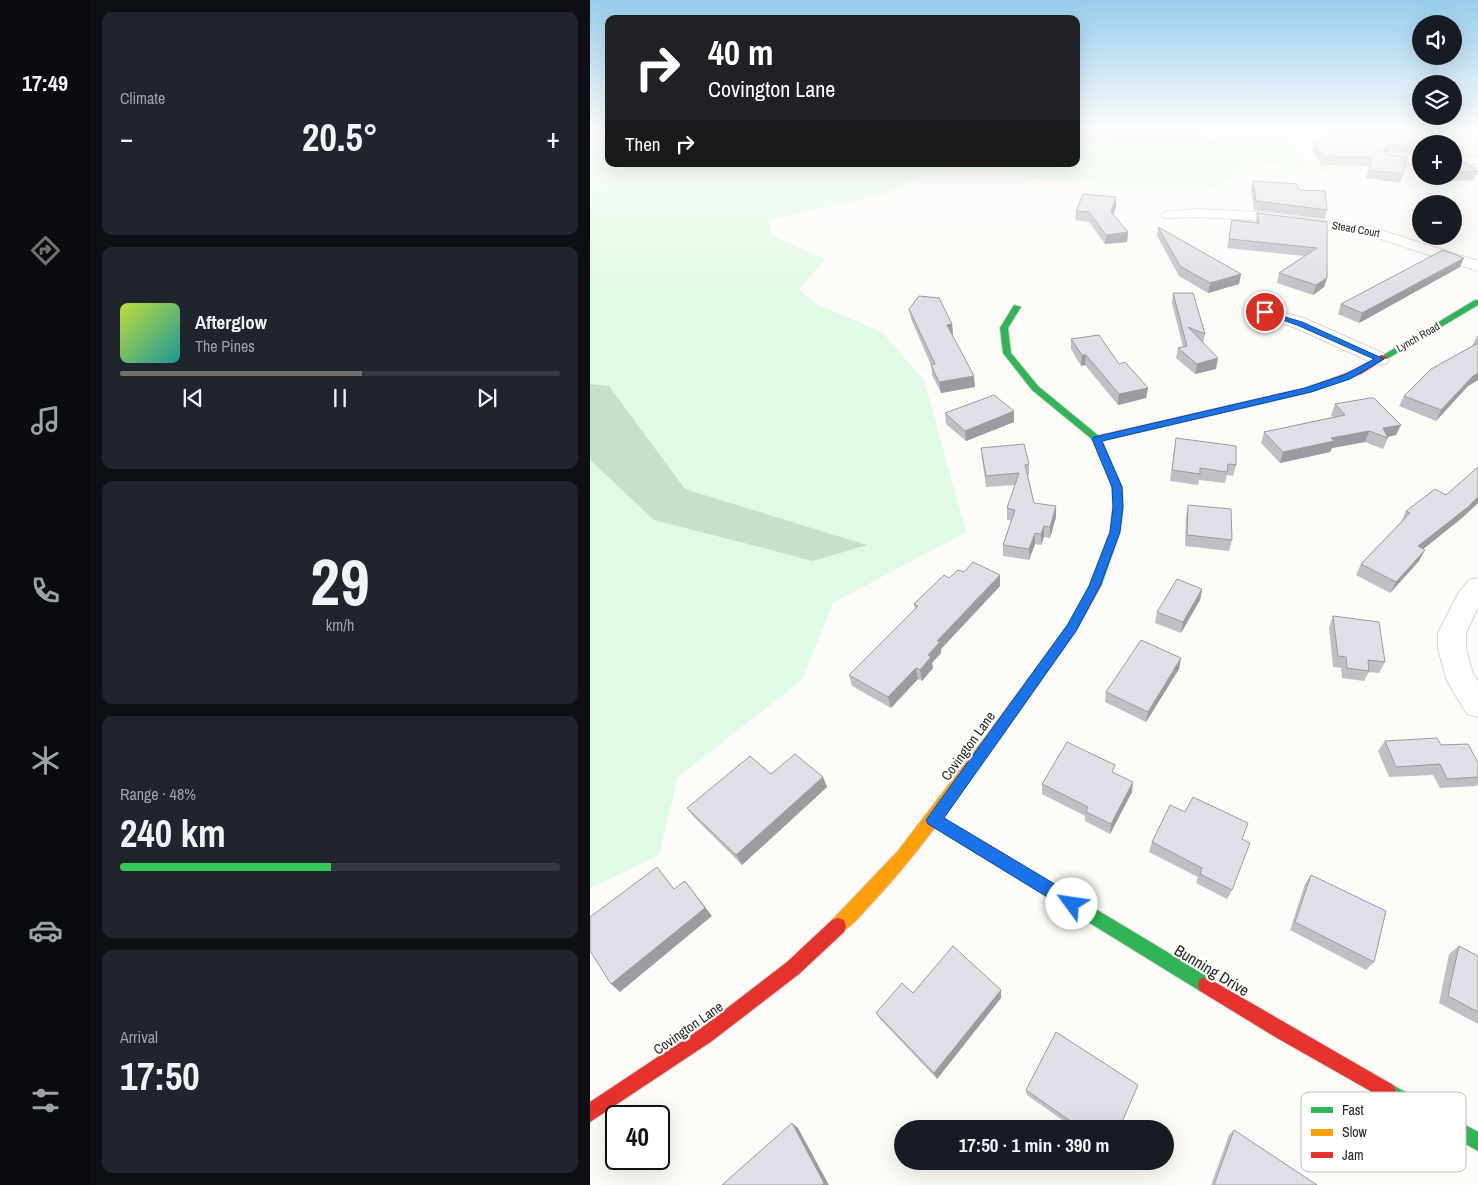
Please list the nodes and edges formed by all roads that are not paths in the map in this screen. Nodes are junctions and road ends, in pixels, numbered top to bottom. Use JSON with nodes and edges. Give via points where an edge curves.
{"nodes":[{"id":1,"x":1169,"y":215,"type":"dead end"},
{"id":2,"x":1478,"y":266,"type":"edge"},
{"id":3,"x":1478,"y":302,"type":"edge"},
{"id":4,"x":1017,"y":306,"type":"dead end"},
{"id":5,"x":1265,"y":312,"type":"dead end"},
{"id":6,"x":1380,"y":359,"type":"junction"},
{"id":7,"x":1097,"y":439,"type":"junction"},
{"id":8,"x":1478,"y":587,"type":"edge"},
{"id":9,"x":1478,"y":705,"type":"edge"},
{"id":10,"x":934,"y":820,"type":"junction"},
{"id":11,"x":1389,"y":1092,"type":"edge"},
{"id":12,"x":590,"y":1113,"type":"edge"},
{"id":13,"x":1466,"y":1135,"type":"edge"},
{"id":14,"x":1478,"y":1142,"type":"edge"}],
"edges":[{"from":1,"to":2,"type":"street","name":"Stead Court","via":[[1258,216],[1371,231]]},
{"from":3,"to":6,"type":"street","name":"Lynch Road"},
{"from":4,"to":7,"type":"street","name":"Covington Lane","via":[[1004,328],[1007,353],[1035,388]]},
{"from":5,"to":6,"type":"street","via":[[1300,323]]},
{"from":6,"to":7,"type":"street","name":"Lynch Road","via":[[1344,378],[1308,390]]},
{"from":7,"to":10,"type":"street","name":"Covington Lane","via":[[1117,487],[1118,507],[1115,532],[1095,586],[1072,628]]},
{"from":8,"to":9,"type":"street","via":[[1472,592],[1452,633],[1452,649],[1460,678]]},
{"from":10,"to":11,"type":"street","name":"Bunning Drive","via":[[1282,1032]]},
{"from":10,"to":12,"type":"street","name":"Covington Lane","via":[[861,905],[793,968],[706,1035]]},
{"from":13,"to":14,"type":"street","name":"Bunning Drive"}]}
